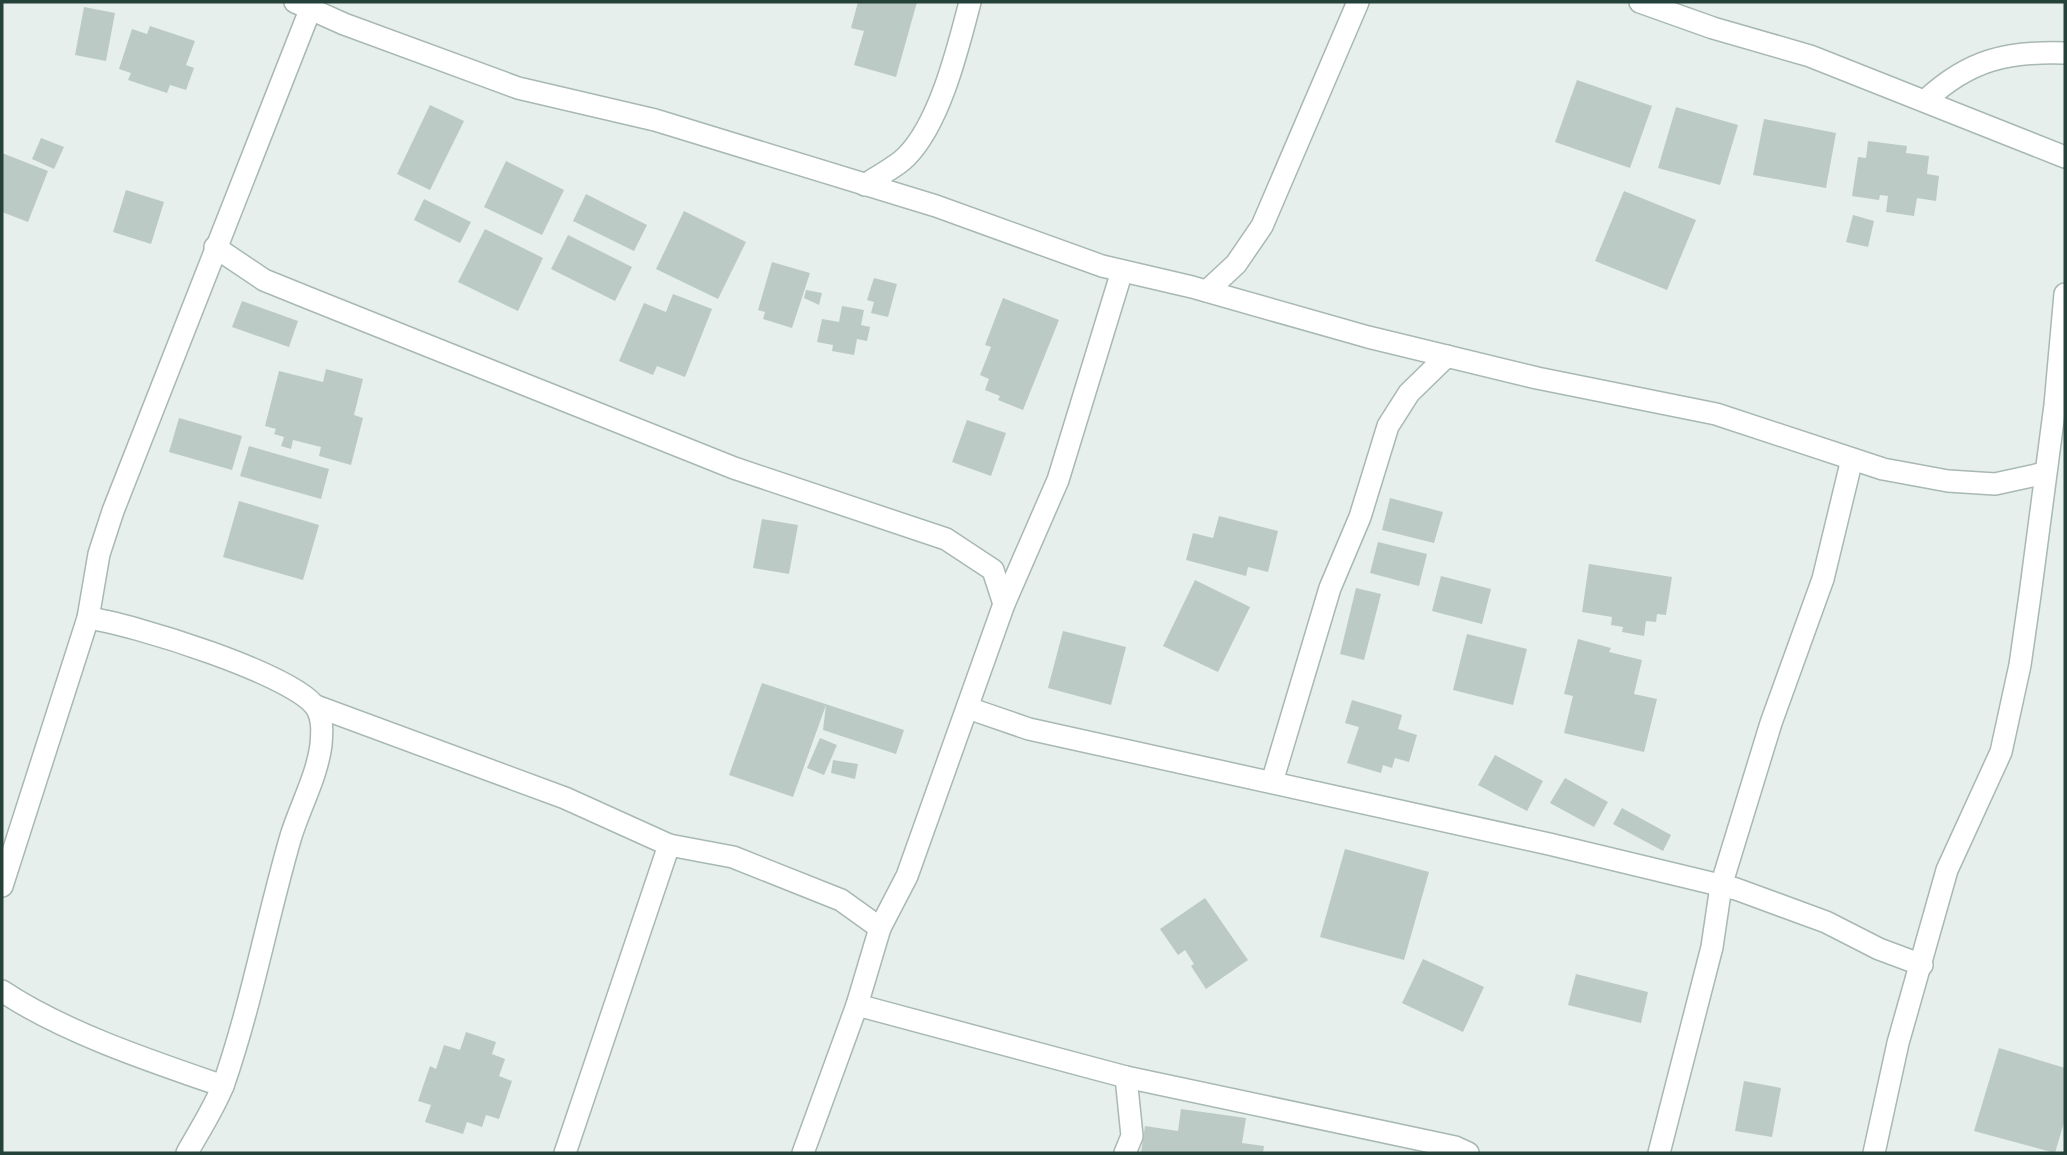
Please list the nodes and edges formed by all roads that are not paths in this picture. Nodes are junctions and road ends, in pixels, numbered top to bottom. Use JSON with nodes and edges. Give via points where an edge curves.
{"nodes":[{"id":1,"x":970,"y":2,"type":"edge"},
{"id":2,"x":1358,"y":2,"type":"edge"},
{"id":3,"x":1640,"y":2,"type":"edge"},
{"id":4,"x":302,"y":6,"type":"edge"},
{"id":5,"x":2065,"y":53,"type":"edge"},
{"id":6,"x":1926,"y":100,"type":"junction"},
{"id":7,"x":2065,"y":157,"type":"edge"},
{"id":8,"x":865,"y":185,"type":"junction"},
{"id":9,"x":215,"y":247,"type":"junction"},
{"id":10,"x":1122,"y":271,"type":"junction"},
{"id":11,"x":1207,"y":291,"type":"junction"},
{"id":12,"x":2065,"y":294,"type":"edge"},
{"id":13,"x":1447,"y":356,"type":"junction"},
{"id":14,"x":1852,"y":459,"type":"junction"},
{"id":15,"x":2045,"y":473,"type":"junction"},
{"id":16,"x":1004,"y":604,"type":"junction"},
{"id":17,"x":88,"y":618,"type":"junction"},
{"id":18,"x":316,"y":706,"type":"junction"},
{"id":19,"x":968,"y":708,"type":"junction"},
{"id":20,"x":1272,"y":782,"type":"junction"},
{"id":21,"x":669,"y":845,"type":"junction"},
{"id":22,"x":2,"y":886,"type":"edge"},
{"id":23,"x":1721,"y":886,"type":"junction"},
{"id":24,"x":880,"y":928,"type":"junction"},
{"id":25,"x":1922,"y":965,"type":"junction"},
{"id":26,"x":2,"y":991,"type":"edge"},
{"id":27,"x":857,"y":1005,"type":"junction"},
{"id":28,"x":1126,"y":1077,"type":"junction"},
{"id":29,"x":223,"y":1086,"type":"junction"},
{"id":30,"x":187,"y":1153,"type":"edge"},
{"id":31,"x":565,"y":1153,"type":"edge"},
{"id":32,"x":803,"y":1153,"type":"edge"},
{"id":33,"x":1125,"y":1153,"type":"edge"},
{"id":34,"x":1468,"y":1153,"type":"edge"},
{"id":35,"x":1659,"y":1153,"type":"edge"},
{"id":36,"x":1874,"y":1153,"type":"edge"}],
"edges":[{"from":1,"to":8,"type":"street","via":[[950,74],[926,126],[906,157]]},
{"from":2,"to":11,"type":"street","via":[[1262,226],[1236,264]]},
{"from":3,"to":6,"type":"street","via":[[1810,55]]},
{"from":4,"to":8,"type":"street","via":[[518,88],[655,120]]},
{"from":4,"to":9,"type":"street"},
{"from":5,"to":6,"type":"street","via":[[2007,55],[1978,63]]},
{"from":6,"to":7,"type":"street"},
{"from":8,"to":10,"type":"street"},
{"from":9,"to":16,"type":"street","via":[[264,280],[310,299],[734,468],[946,539],[993,570]]},
{"from":9,"to":17,"type":"street","via":[[113,510],[99,554]]},
{"from":10,"to":11,"type":"street"},
{"from":10,"to":16,"type":"street","via":[[1058,480]]},
{"from":11,"to":13,"type":"street"},
{"from":12,"to":15,"type":"street"},
{"from":13,"to":14,"type":"street","via":[[1716,414]]},
{"from":13,"to":20,"type":"street","via":[[1409,393],[1388,426],[1360,517],[1330,588]]},
{"from":14,"to":15,"type":"street","via":[[1883,470],[1948,481],[1995,484]]},
{"from":14,"to":23,"type":"street","via":[[1823,579],[1771,723]]},
{"from":15,"to":25,"type":"street","via":[[2020,665],[2001,752],[1947,870]]},
{"from":16,"to":19,"type":"street"},
{"from":17,"to":18,"type":"street","via":[[136,627],[217,655],[292,687]]},
{"from":17,"to":22,"type":"street"},
{"from":18,"to":21,"type":"street","via":[[565,798]]},
{"from":18,"to":29,"type":"street","via":[[322,719],[321,747],[291,837]]},
{"from":19,"to":20,"type":"street","via":[[1029,729]]},
{"from":19,"to":24,"type":"street","via":[[907,876]]},
{"from":20,"to":23,"type":"street"},
{"from":21,"to":24,"type":"street","via":[[733,857],[841,900]]},
{"from":21,"to":31,"type":"street"},
{"from":23,"to":25,"type":"street","via":[[1826,922]]},
{"from":23,"to":35,"type":"street","via":[[1712,947]]},
{"from":24,"to":27,"type":"street"},
{"from":25,"to":36,"type":"street","via":[[1898,1043]]},
{"from":26,"to":29,"type":"street","via":[[156,1063]]},
{"from":27,"to":28,"type":"street"},
{"from":27,"to":32,"type":"street"},
{"from":28,"to":33,"type":"street","via":[[1132,1136]]},
{"from":28,"to":34,"type":"street"},
{"from":29,"to":30,"type":"street"}]}
